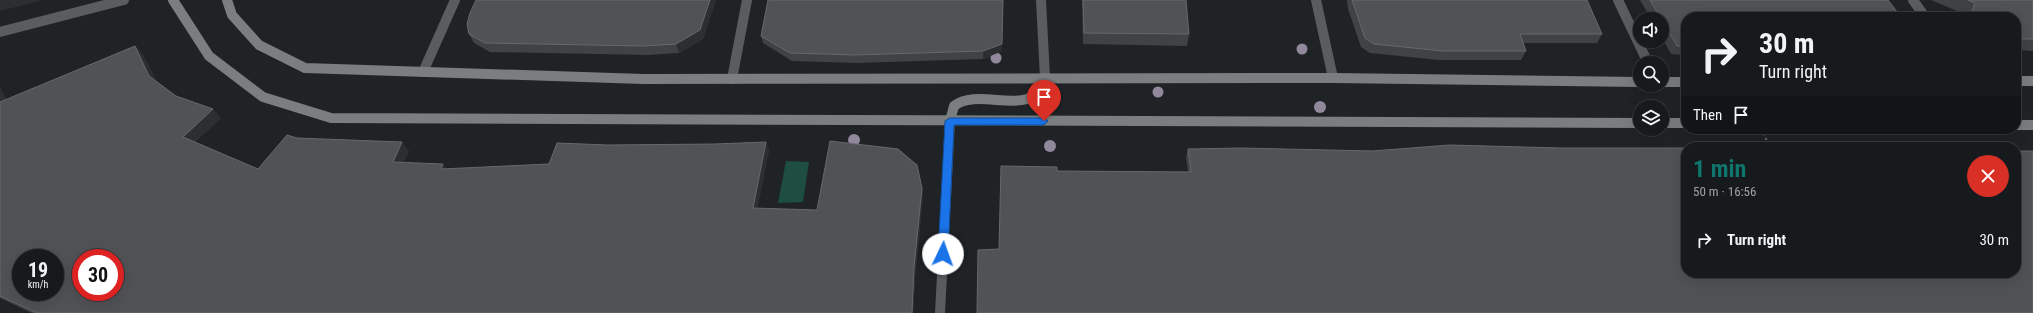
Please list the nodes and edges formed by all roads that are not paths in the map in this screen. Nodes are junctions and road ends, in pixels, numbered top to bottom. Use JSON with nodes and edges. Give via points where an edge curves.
{"nodes":[{"id":1,"x":124,"y":0,"type":"edge"},
{"id":2,"x":173,"y":0,"type":"edge"},
{"id":3,"x":226,"y":0,"type":"edge"},
{"id":4,"x":455,"y":0,"type":"edge"},
{"id":5,"x":747,"y":0,"type":"edge"},
{"id":6,"x":1042,"y":0,"type":"edge"},
{"id":7,"x":1316,"y":0,"type":"edge"},
{"id":8,"x":1618,"y":0,"type":"edge"},
{"id":9,"x":1913,"y":0,"type":"edge"},
{"id":10,"x":1921,"y":12,"type":"edge"},
{"id":11,"x":0,"y":32,"type":"edge"},
{"id":12,"x":1645,"y":56,"type":"edge"},
{"id":13,"x":423,"y":72,"type":"junction"},
{"id":14,"x":1045,"y":78,"type":"junction"},
{"id":15,"x":1332,"y":78,"type":"junction"},
{"id":16,"x":732,"y":79,"type":"junction"},
{"id":17,"x":1633,"y":82,"type":"edge"},
{"id":18,"x":1669,"y":82,"type":"edge"},
{"id":19,"x":1681,"y":82,"type":"edge"},
{"id":20,"x":2021,"y":82,"type":"edge"},
{"id":21,"x":2033,"y":82,"type":"edge"},
{"id":22,"x":950,"y":121,"type":"junction"},
{"id":23,"x":1633,"y":123,"type":"edge"},
{"id":24,"x":1669,"y":123,"type":"edge"},
{"id":25,"x":1681,"y":123,"type":"edge"},
{"id":26,"x":2021,"y":125,"type":"edge"},
{"id":27,"x":2033,"y":125,"type":"edge"},
{"id":28,"x":940,"y":313,"type":"edge"}],
"edges":[{"from":1,"to":11,"type":"street"},
{"from":2,"to":22,"type":"main road","via":[[209,56],[251,88],[264,97],[331,118]]},
{"from":3,"to":13,"type":"main road","via":[[232,15],[259,45],[305,68]]},
{"from":4,"to":13,"type":"street"},
{"from":5,"to":16,"type":"street"},
{"from":6,"to":14,"type":"street"},
{"from":7,"to":15,"type":"street"},
{"from":8,"to":12,"type":"street"},
{"from":9,"to":10,"type":"street"},
{"from":13,"to":16,"type":"main road","via":[[643,80]]},
{"from":14,"to":15,"type":"main road"},
{"from":14,"to":16,"type":"main road"},
{"from":14,"to":22,"type":"main road","via":[[1042,90],[1033,98],[964,100],[952,109]]},
{"from":15,"to":17,"type":"main road"},
{"from":18,"to":19,"type":"main road"},
{"from":20,"to":21,"type":"main road"},
{"from":22,"to":23,"type":"main road"},
{"from":22,"to":28,"type":"street"},
{"from":24,"to":25,"type":"main road"},
{"from":26,"to":27,"type":"main road"}]}
